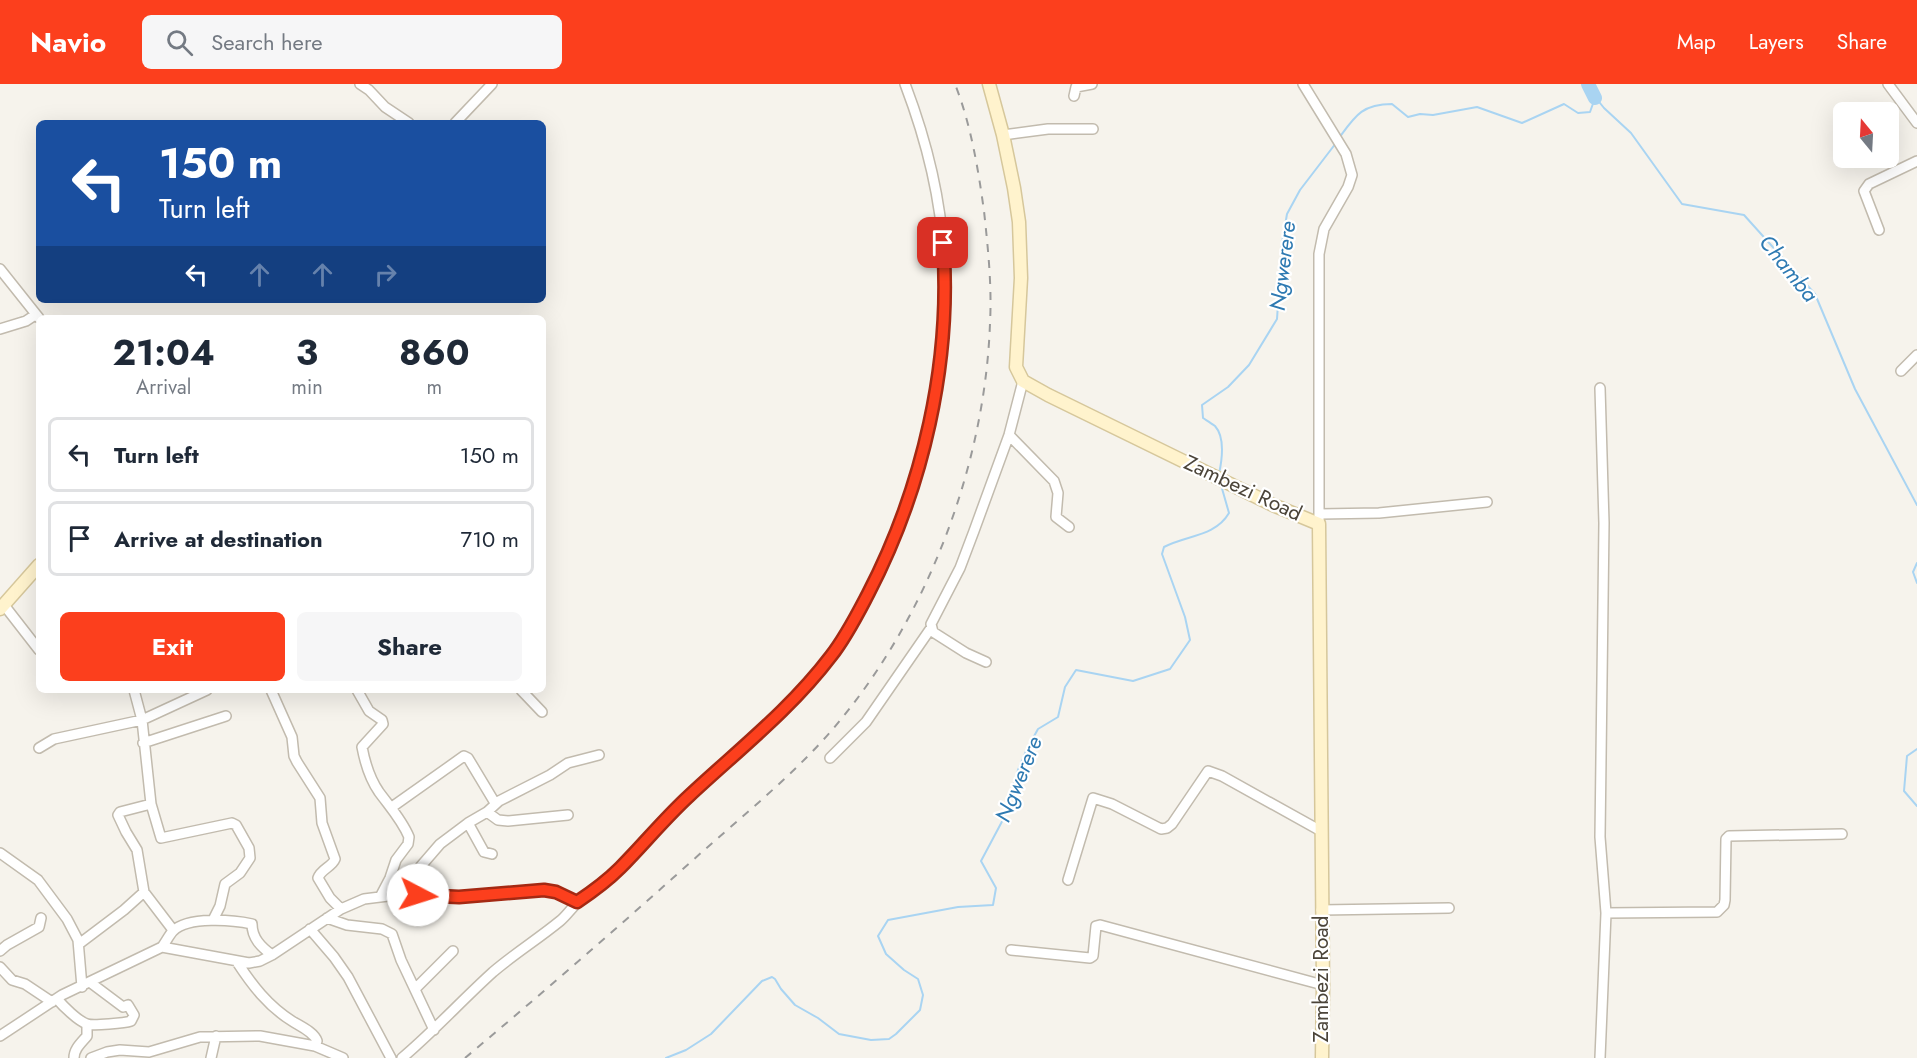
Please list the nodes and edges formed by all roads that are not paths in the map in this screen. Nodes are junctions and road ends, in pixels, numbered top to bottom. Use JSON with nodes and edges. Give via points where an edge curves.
{"nodes":[{"id":1,"x":360,"y":84,"type":"edge"},
{"id":2,"x":492,"y":84,"type":"edge"},
{"id":3,"x":905,"y":84,"type":"edge"},
{"id":4,"x":989,"y":84,"type":"edge"},
{"id":5,"x":1092,"y":84,"type":"edge"},
{"id":6,"x":1303,"y":84,"type":"edge"},
{"id":7,"x":1888,"y":84,"type":"edge"},
{"id":8,"x":1074,"y":96,"type":"dead end"},
{"id":9,"x":404,"y":120,"type":"edge"},
{"id":10,"x":458,"y":120,"type":"edge"},
{"id":11,"x":1917,"y":123,"type":"edge"},
{"id":12,"x":1093,"y":129,"type":"dead end"},
{"id":13,"x":1004,"y":135,"type":"junction"},
{"id":14,"x":1917,"y":161,"type":"edge"},
{"id":15,"x":1879,"y":230,"type":"dead end"},
{"id":16,"x":0,"y":269,"type":"edge"},
{"id":17,"x":36,"y":315,"type":"edge"},
{"id":18,"x":36,"y":316,"type":"edge"},
{"id":19,"x":0,"y":329,"type":"edge"},
{"id":20,"x":1917,"y":355,"type":"edge"},
{"id":21,"x":1901,"y":371,"type":"dead end"},
{"id":22,"x":1023,"y":381,"type":"junction"},
{"id":23,"x":1600,"y":388,"type":"dead end"},
{"id":24,"x":1009,"y":435,"type":"junction"},
{"id":25,"x":1487,"y":502,"type":"dead end"},
{"id":26,"x":1320,"y":519,"type":"junction"},
{"id":27,"x":1069,"y":528,"type":"dead end"},
{"id":28,"x":36,"y":568,"type":"edge"},
{"id":29,"x":2,"y":607,"type":"edge"},
{"id":30,"x":931,"y":628,"type":"junction"},
{"id":31,"x":36,"y":639,"type":"edge"},
{"id":32,"x":986,"y":662,"type":"dead end"},
{"id":33,"x":135,"y":693,"type":"edge"},
{"id":34,"x":200,"y":693,"type":"edge"},
{"id":35,"x":273,"y":693,"type":"edge"},
{"id":36,"x":359,"y":693,"type":"edge"},
{"id":37,"x":524,"y":693,"type":"edge"},
{"id":38,"x":542,"y":712,"type":"dead end"},
{"id":39,"x":226,"y":716,"type":"dead end"},
{"id":40,"x":142,"y":720,"type":"junction"},
{"id":41,"x":144,"y":743,"type":"junction"},
{"id":42,"x":39,"y":748,"type":"dead end"},
{"id":43,"x":599,"y":755,"type":"dead end"},
{"id":44,"x":830,"y":758,"type":"dead end"},
{"id":45,"x":495,"y":803,"type":"junction"},
{"id":46,"x":151,"y":804,"type":"junction"},
{"id":47,"x":392,"y":807,"type":"junction"},
{"id":48,"x":487,"y":812,"type":"junction"},
{"id":49,"x":568,"y":815,"type":"dead end"},
{"id":50,"x":468,"y":823,"type":"junction"},
{"id":51,"x":1321,"y":831,"type":"junction"},
{"id":52,"x":1842,"y":834,"type":"dead end"},
{"id":53,"x":0,"y":853,"type":"edge"},
{"id":54,"x":492,"y":854,"type":"dead end"},
{"id":55,"x":1068,"y":880,"type":"dead end"},
{"id":56,"x":144,"y":892,"type":"junction"},
{"id":57,"x":396,"y":895,"type":"junction"},
{"id":58,"x":380,"y":897,"type":"junction"},
{"id":59,"x":577,"y":902,"type":"junction"},
{"id":60,"x":1449,"y":908,"type":"dead end"},
{"id":61,"x":341,"y":909,"type":"junction"},
{"id":62,"x":1321,"y":910,"type":"junction"},
{"id":63,"x":1606,"y":913,"type":"junction"},
{"id":64,"x":41,"y":918,"type":"dead end"},
{"id":65,"x":327,"y":918,"type":"junction"},
{"id":66,"x":213,"y":920,"type":"junction"},
{"id":67,"x":310,"y":929,"type":"junction"},
{"id":68,"x":174,"y":930,"type":"junction"},
{"id":69,"x":79,"y":944,"type":"junction"},
{"id":70,"x":162,"y":947,"type":"junction"},
{"id":71,"x":1011,"y":950,"type":"dead end"},
{"id":72,"x":0,"y":951,"type":"edge"},
{"id":73,"x":453,"y":951,"type":"dead end"},
{"id":74,"x":272,"y":955,"type":"junction"},
{"id":75,"x":237,"y":962,"type":"junction"},
{"id":76,"x":0,"y":967,"type":"edge"},
{"id":77,"x":86,"y":985,"type":"junction"},
{"id":78,"x":1323,"y":985,"type":"junction"},
{"id":79,"x":416,"y":989,"type":"junction"},
{"id":80,"x":54,"y":1000,"type":"junction"},
{"id":81,"x":87,"y":1024,"type":"junction"},
{"id":82,"x":434,"y":1030,"type":"junction"},
{"id":83,"x":0,"y":1036,"type":"edge"},
{"id":84,"x":216,"y":1036,"type":"junction"},
{"id":85,"x":318,"y":1047,"type":"junction"},
{"id":86,"x":149,"y":1055,"type":"edge"},
{"id":87,"x":74,"y":1058,"type":"edge"},
{"id":88,"x":91,"y":1058,"type":"edge"},
{"id":89,"x":211,"y":1058,"type":"edge"},
{"id":90,"x":319,"y":1058,"type":"edge"},
{"id":91,"x":343,"y":1058,"type":"edge"},
{"id":92,"x":391,"y":1058,"type":"edge"},
{"id":93,"x":402,"y":1058,"type":"edge"},
{"id":94,"x":1322,"y":1058,"type":"edge"},
{"id":95,"x":1600,"y":1058,"type":"edge"}],
"edges":[{"from":1,"to":9,"type":"street"},
{"from":2,"to":10,"type":"street"},
{"from":3,"to":59,"type":"street","via":[[925,147],[941,226],[944,321],[938,381],[921,455],[890,549],[856,618],[805,688],[679,806],[619,869]]},
{"from":4,"to":13,"type":"main road"},
{"from":5,"to":8,"type":"street","via":[[1076,87]]},
{"from":6,"to":26,"type":"street","via":[[1346,154],[1352,175],[1324,229],[1318,254]]},
{"from":7,"to":11,"type":"street"},
{"from":12,"to":13,"type":"street","via":[[1048,129]]},
{"from":13,"to":22,"type":"main road","via":[[1018,222],[1021,278],[1016,367]]},
{"from":14,"to":15,"type":"street","via":[[1865,187]]},
{"from":16,"to":17,"type":"street"},
{"from":18,"to":19,"type":"street"},
{"from":20,"to":21,"type":"street"},
{"from":22,"to":24,"type":"street"},
{"from":22,"to":26,"type":"main road","name":"Zambezi Road","via":[[1273,505]]},
{"from":23,"to":63,"type":"street","via":[[1604,523],[1600,837]]},
{"from":24,"to":27,"type":"street","via":[[1054,481],[1058,493],[1056,517]]},
{"from":24,"to":30,"type":"street","via":[[960,568]]},
{"from":25,"to":26,"type":"street"},
{"from":26,"to":51,"type":"main road","name":"Zambezi Road"},
{"from":28,"to":29,"type":"main road"},
{"from":29,"to":31,"type":"street"},
{"from":30,"to":32,"type":"street"},
{"from":30,"to":44,"type":"street","via":[[866,722]]},
{"from":33,"to":40,"type":"street"},
{"from":34,"to":40,"type":"street"},
{"from":35,"to":61,"type":"street","via":[[292,738],[297,762],[320,798],[322,823],[336,858],[318,878]]},
{"from":36,"to":47,"type":"street","via":[[369,711],[382,720],[383,724],[362,747],[374,784]]},
{"from":37,"to":38,"type":"street"},
{"from":39,"to":41,"type":"street"},
{"from":40,"to":41,"type":"street"},
{"from":40,"to":42,"type":"street","via":[[54,740]]},
{"from":41,"to":46,"type":"street"},
{"from":43,"to":45,"type":"street","via":[[568,763]]},
{"from":45,"to":47,"type":"street","via":[[464,756]]},
{"from":45,"to":48,"type":"street"},
{"from":46,"to":56,"type":"street","via":[[118,815],[137,850]]},
{"from":46,"to":66,"type":"street","via":[[161,838],[232,823],[246,843],[250,858],[240,873],[225,884]]},
{"from":47,"to":58,"type":"street","via":[[409,840]]},
{"from":48,"to":49,"type":"street","via":[[498,820],[508,821]]},
{"from":48,"to":50,"type":"street"},
{"from":50,"to":54,"type":"street","via":[[484,852]]},
{"from":50,"to":57,"type":"street","via":[[431,852]]},
{"from":51,"to":55,"type":"street","via":[[1208,771],[1167,828],[1161,829],[1093,798]]},
{"from":51,"to":62,"type":"main road","name":"Zambezi Road"},
{"from":52,"to":63,"type":"street","via":[[1725,839],[1725,900],[1717,912]]},
{"from":53,"to":69,"type":"street","via":[[38,880],[67,919]]},
{"from":56,"to":68,"type":"street"},
{"from":56,"to":69,"type":"street"},
{"from":57,"to":58,"type":"street"},
{"from":57,"to":59,"type":"street","via":[[459,897],[544,890]]},
{"from":58,"to":61,"type":"street"},
{"from":59,"to":82,"type":"street","via":[[563,919],[494,972]]},
{"from":60,"to":62,"type":"street"},
{"from":61,"to":65,"type":"street"},
{"from":62,"to":78,"type":"main road","name":"Zambezi Road"},
{"from":63,"to":95,"type":"street"},
{"from":64,"to":72,"type":"street","via":[[39,927]]},
{"from":65,"to":67,"type":"street"},
{"from":65,"to":79,"type":"street","via":[[389,932]]},
{"from":66,"to":68,"type":"street"},
{"from":66,"to":74,"type":"street","via":[[252,924],[254,937]]},
{"from":67,"to":74,"type":"street"},
{"from":67,"to":92,"type":"street","via":[[348,977]]},
{"from":68,"to":70,"type":"street"},
{"from":69,"to":77,"type":"street"},
{"from":70,"to":75,"type":"street"},
{"from":70,"to":77,"type":"street"},
{"from":71,"to":78,"type":"street","via":[[1090,958],[1096,926],[1100,925]]},
{"from":73,"to":79,"type":"street"},
{"from":74,"to":75,"type":"street","via":[[260,961]]},
{"from":75,"to":85,"type":"street","via":[[266,1001],[315,1036]]},
{"from":76,"to":80,"type":"street","via":[[12,980]]},
{"from":77,"to":80,"type":"street"},
{"from":77,"to":81,"type":"street","via":[[123,1007],[128,1005],[134,1016],[125,1023]]},
{"from":78,"to":94,"type":"main road","name":"Zambezi Road"},
{"from":79,"to":82,"type":"street"},
{"from":80,"to":81,"type":"street"},
{"from":80,"to":83,"type":"street"},
{"from":81,"to":87,"type":"street","via":[[87,1036],[76,1048]]},
{"from":82,"to":93,"type":"street"},
{"from":84,"to":85,"type":"street","via":[[271,1037]]},
{"from":84,"to":86,"type":"street","via":[[194,1038]]},
{"from":84,"to":89,"type":"street"},
{"from":85,"to":90,"type":"street"},
{"from":85,"to":91,"type":"street"},
{"from":86,"to":88,"type":"street","via":[[130,1050]]}]}
